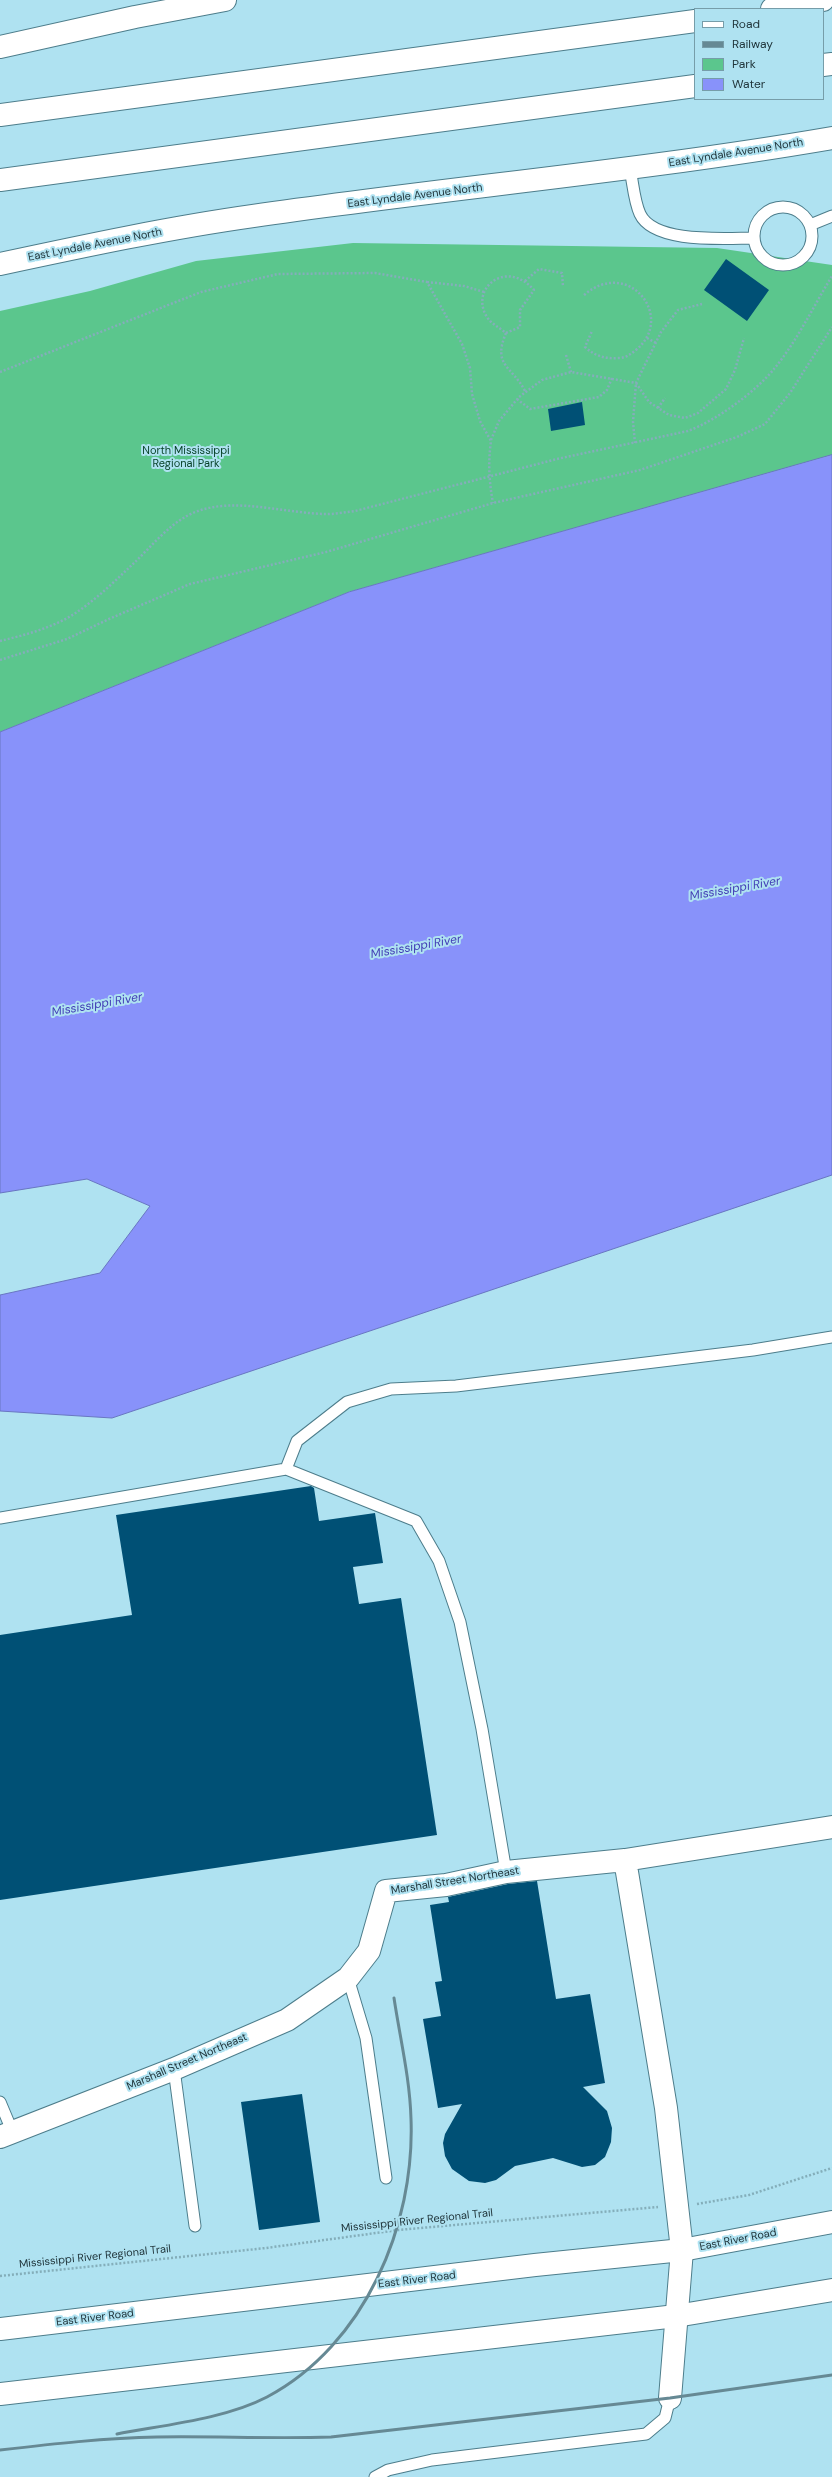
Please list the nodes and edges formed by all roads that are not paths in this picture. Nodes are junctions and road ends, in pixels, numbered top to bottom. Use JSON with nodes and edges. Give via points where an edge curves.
{"nodes":[{"id":1,"x":225,"y":0,"type":"edge"},
{"id":2,"x":823,"y":0,"type":"edge"},
{"id":3,"x":778,"y":8,"type":"edge"},
{"id":4,"x":694,"y":21,"type":"edge"},
{"id":5,"x":0,"y":47,"type":"edge"},
{"id":6,"x":694,"y":86,"type":"edge"},
{"id":7,"x":0,"y":115,"type":"edge"},
{"id":8,"x":832,"y":138,"type":"edge"},
{"id":9,"x":630,"y":169,"type":"junction"},
{"id":10,"x":0,"y":180,"type":"edge"},
{"id":11,"x":832,"y":216,"type":"edge"},
{"id":12,"x":810,"y":225,"type":"junction"},
{"id":13,"x":754,"y":238,"type":"junction"},
{"id":14,"x":0,"y":264,"type":"edge"},
{"id":15,"x":832,"y":1337,"type":"edge"},
{"id":16,"x":286,"y":1469,"type":"junction"},
{"id":17,"x":0,"y":1518,"type":"edge"},
{"id":18,"x":832,"y":1828,"type":"edge"},
{"id":19,"x":625,"y":1860,"type":"junction"},
{"id":20,"x":506,"y":1872,"type":"junction"},
{"id":21,"x":348,"y":1978,"type":"junction"},
{"id":22,"x":174,"y":2069,"type":"junction"},
{"id":23,"x":0,"y":2102,"type":"edge"},
{"id":24,"x":6,"y":2135,"type":"edge"},
{"id":25,"x":386,"y":2178,"type":"dead end"},
{"id":26,"x":832,"y":2222,"type":"edge"},
{"id":27,"x":195,"y":2226,"type":"dead end"},
{"id":28,"x":682,"y":2250,"type":"junction"},
{"id":29,"x":832,"y":2290,"type":"edge"},
{"id":30,"x":676,"y":2316,"type":"junction"},
{"id":31,"x":0,"y":2329,"type":"edge"},
{"id":32,"x":0,"y":2394,"type":"edge"},
{"id":33,"x":670,"y":2398,"type":"joint"},
{"id":34,"x":375,"y":2477,"type":"edge"}],
"edges":[{"from":1,"to":5,"type":"main road"},
{"from":2,"to":3,"type":"main road"},
{"from":4,"to":7,"type":"main road"},
{"from":6,"to":10,"type":"main road"},
{"from":8,"to":9,"type":"main road","name":"East Lyndale Avenue North"},
{"from":9,"to":13,"type":"lane","via":[[640,214],[650,227],[667,234]]},
{"from":9,"to":14,"type":"main road","name":"East Lyndale Avenue North","via":[[252,216],[72,248]]},
{"from":11,"to":12,"type":"lane"},
{"from":12,"to":13,"type":"lane","via":[[798,211],[790,207],[776,208],[764,213],[758,220]]},
{"from":12,"to":13,"type":"lane","via":[[812,234],[808,250],[802,257],[786,264],[768,260],[756,247]]},
{"from":15,"to":16,"type":"lane","via":[[753,1350],[464,1385],[391,1389],[347,1402],[297,1441]]},
{"from":16,"to":17,"type":"lane"},
{"from":16,"to":20,"type":"lane","via":[[416,1521],[439,1561],[460,1622],[482,1729]]},
{"from":18,"to":19,"type":"main road","name":"Marshall Street Northeast"},
{"from":19,"to":20,"type":"main road","name":"Marshall Street Northeast"},
{"from":19,"to":28,"type":"main road","via":[[666,2108]]},
{"from":20,"to":21,"type":"main road","name":"Marshall Street Northeast","via":[[446,1884],[386,1891],[369,1951]]},
{"from":21,"to":22,"type":"main road","name":"Marshall Street Northeast","via":[[287,2020]]},
{"from":21,"to":25,"type":"lane","via":[[366,2038]]},
{"from":22,"to":24,"type":"main road","name":"Marshall Street Northeast"},
{"from":22,"to":27,"type":"lane"},
{"from":23,"to":24,"type":"lane"},
{"from":26,"to":28,"type":"main road","name":"East River Road"},
{"from":28,"to":30,"type":"main road"},
{"from":28,"to":31,"type":"main road","name":"East River Road","via":[[535,2265]]},
{"from":29,"to":30,"type":"main road"},
{"from":30,"to":32,"type":"main road"},
{"from":30,"to":33,"type":"main road"},
{"from":33,"to":34,"type":"lane","via":[[665,2418],[646,2434],[432,2460],[388,2470]]}]}
